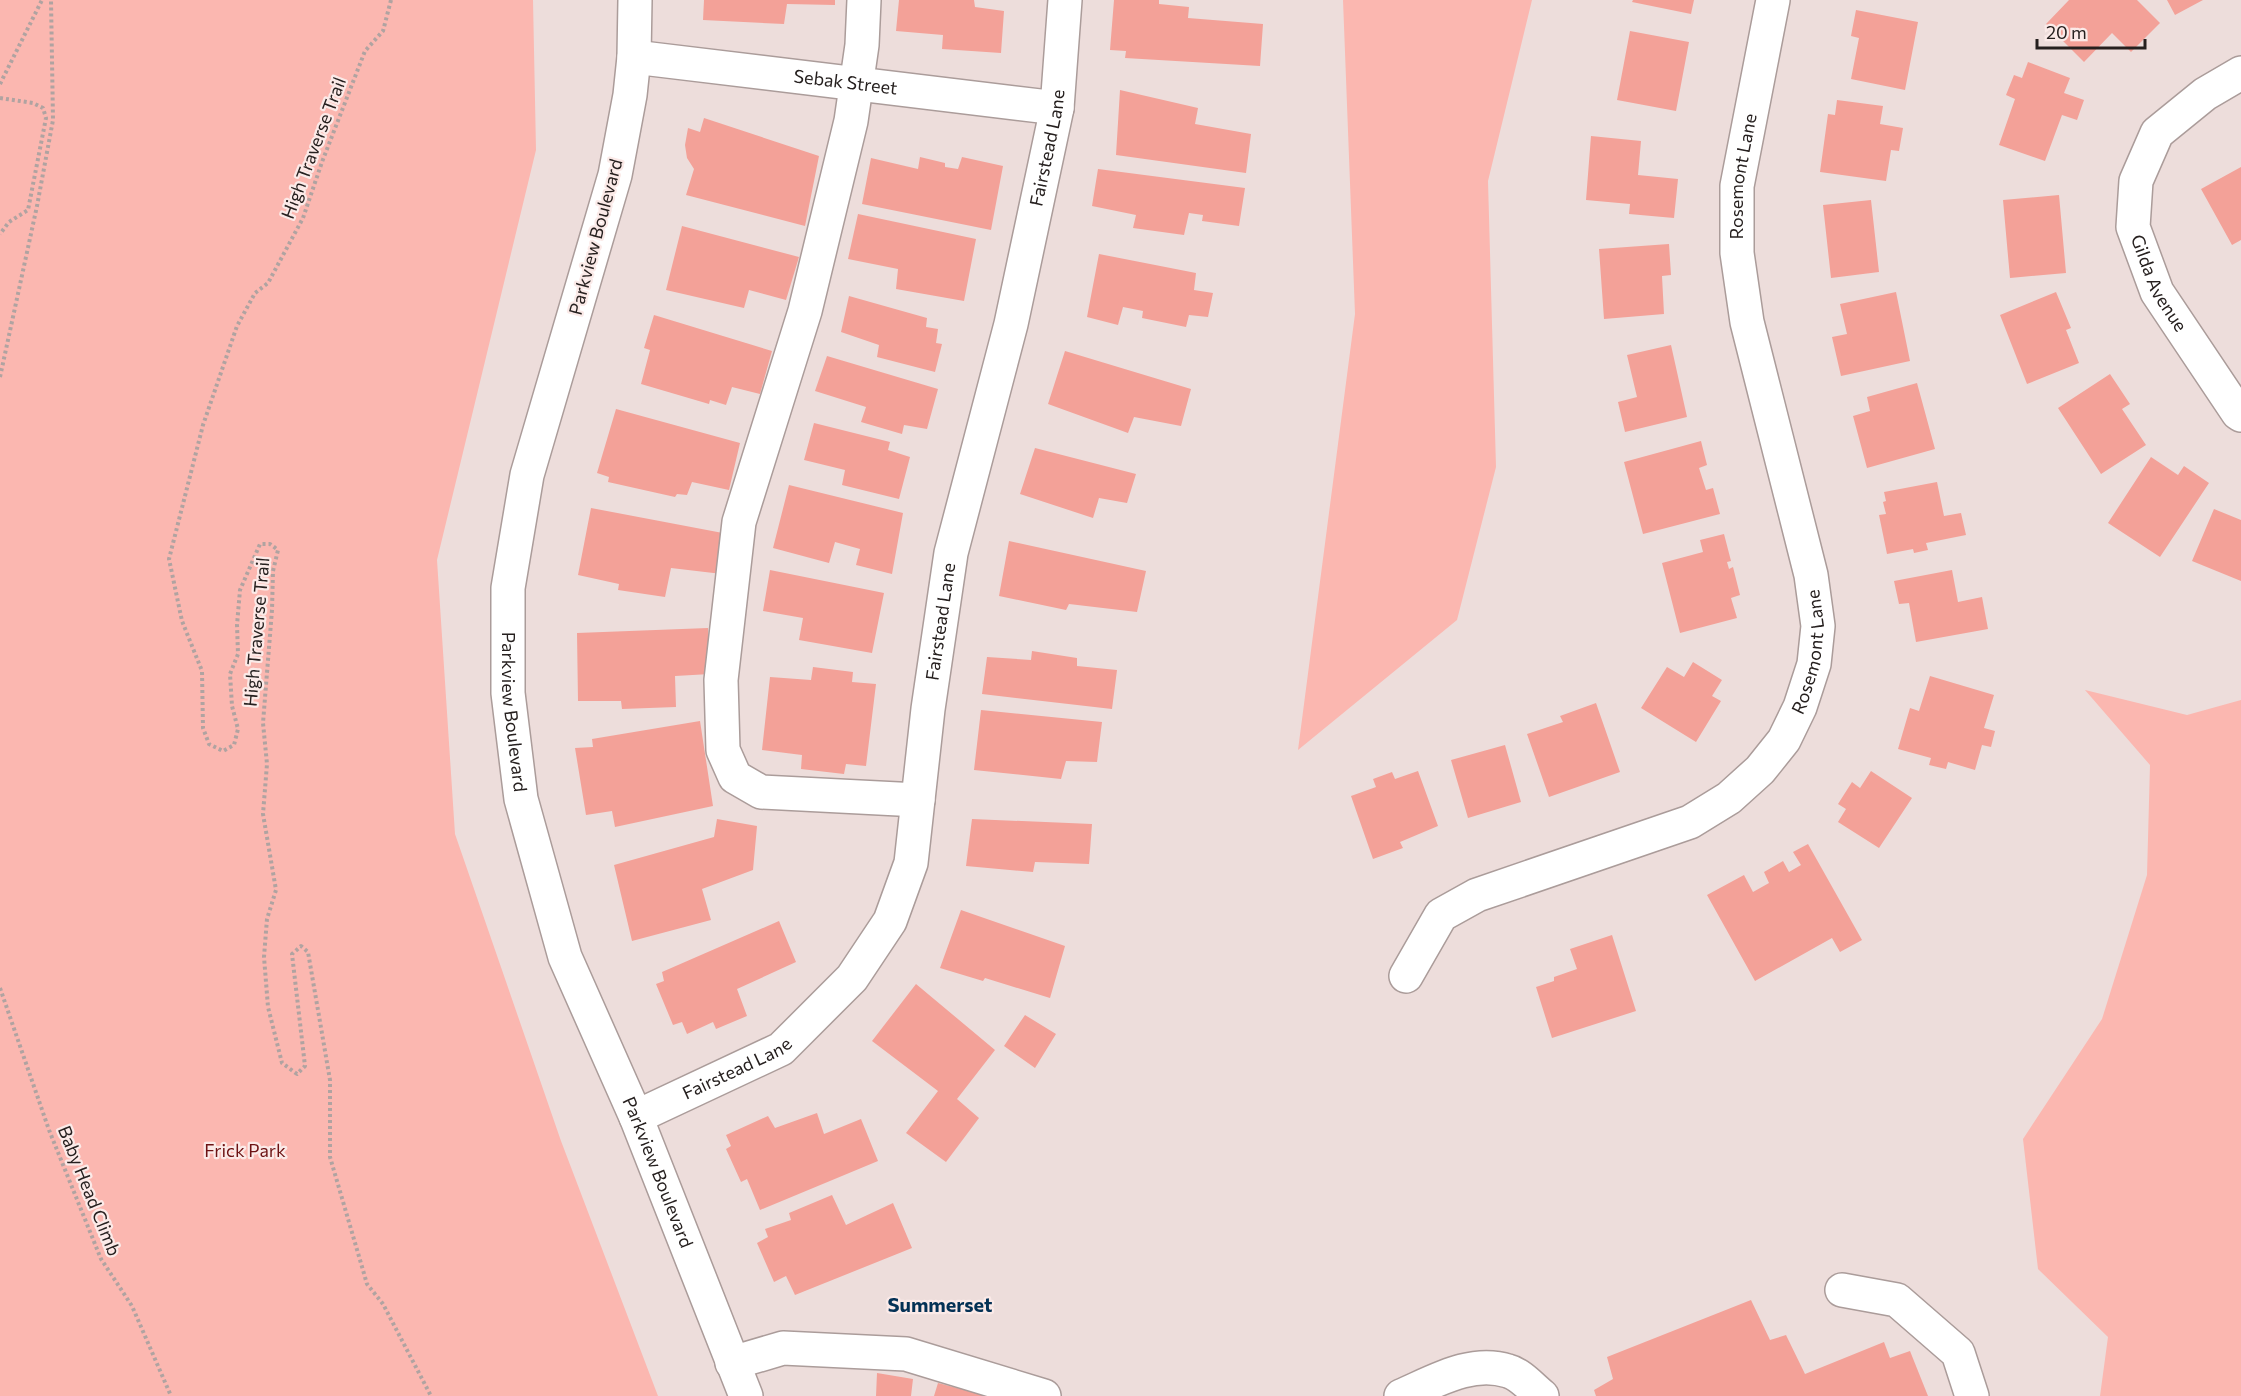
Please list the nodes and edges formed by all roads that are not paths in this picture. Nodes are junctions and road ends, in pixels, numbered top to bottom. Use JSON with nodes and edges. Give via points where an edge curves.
{"nodes":[{"id":1,"x":635,"y":0,"type":"edge"},
{"id":2,"x":864,"y":0,"type":"edge"},
{"id":3,"x":1065,"y":0,"type":"edge"},
{"id":4,"x":1773,"y":0,"type":"edge"},
{"id":5,"x":634,"y":57,"type":"junction"},
{"id":6,"x":2241,"y":73,"type":"edge"},
{"id":7,"x":856,"y":84,"type":"junction"},
{"id":8,"x":1057,"y":108,"type":"junction"},
{"id":9,"x":2241,"y":415,"type":"edge"},
{"id":10,"x":918,"y":800,"type":"junction"},
{"id":11,"x":1406,"y":976,"type":"dead end"},
{"id":12,"x":636,"y":1117,"type":"junction"},
{"id":13,"x":1842,"y":1290,"type":"dead end"},
{"id":14,"x":732,"y":1363,"type":"junction"},
{"id":15,"x":746,"y":1396,"type":"edge"},
{"id":16,"x":1044,"y":1396,"type":"edge"},
{"id":17,"x":1401,"y":1396,"type":"edge"},
{"id":18,"x":1542,"y":1396,"type":"edge"},
{"id":19,"x":1972,"y":1396,"type":"edge"}],
"edges":[{"from":1,"to":5,"type":"street","name":"Parkview Boulevard"},
{"from":2,"to":7,"type":"street"},
{"from":3,"to":8,"type":"street","name":"Fairstead Lane"},
{"from":4,"to":11,"type":"street","name":"Rosemont Lane","via":[[1737,186],[1737,253],[1747,322],[1811,575],[1818,626],[1814,664],[1800,707],[1784,740],[1760,770],[1729,798],[1690,822],[1477,895],[1441,915]]},
{"from":5,"to":7,"type":"street","name":"Sebak Street"},
{"from":5,"to":12,"type":"street","name":"Parkview Boulevard","via":[[615,175],[527,475],[508,588],[508,693],[521,799],[565,957]]},
{"from":6,"to":9,"type":"street","name":"Gilda Avenue","via":[[2205,94],[2157,134],[2136,181],[2133,226],[2157,292]]},
{"from":7,"to":8,"type":"street","name":"Sebak Street"},
{"from":7,"to":10,"type":"street","via":[[851,120],[805,311],[739,522],[722,680],[723,750],[735,777],[761,792]]},
{"from":8,"to":10,"type":"street","name":"Fairstead Lane","via":[[1011,324],[951,553]]},
{"from":10,"to":12,"type":"street","name":"Fairstead Lane","via":[[911,863],[890,921],[852,978],[781,1049]]},
{"from":12,"to":14,"type":"street","name":"Parkview Boulevard"},
{"from":13,"to":19,"type":"street","via":[[1897,1300],[1958,1353]]},
{"from":14,"to":15,"type":"street","name":"Parkview Boulevard"},
{"from":14,"to":16,"type":"street","via":[[783,1348],[906,1354]]},
{"from":17,"to":18,"type":"street","via":[[1481,1366],[1510,1371]]}]}
